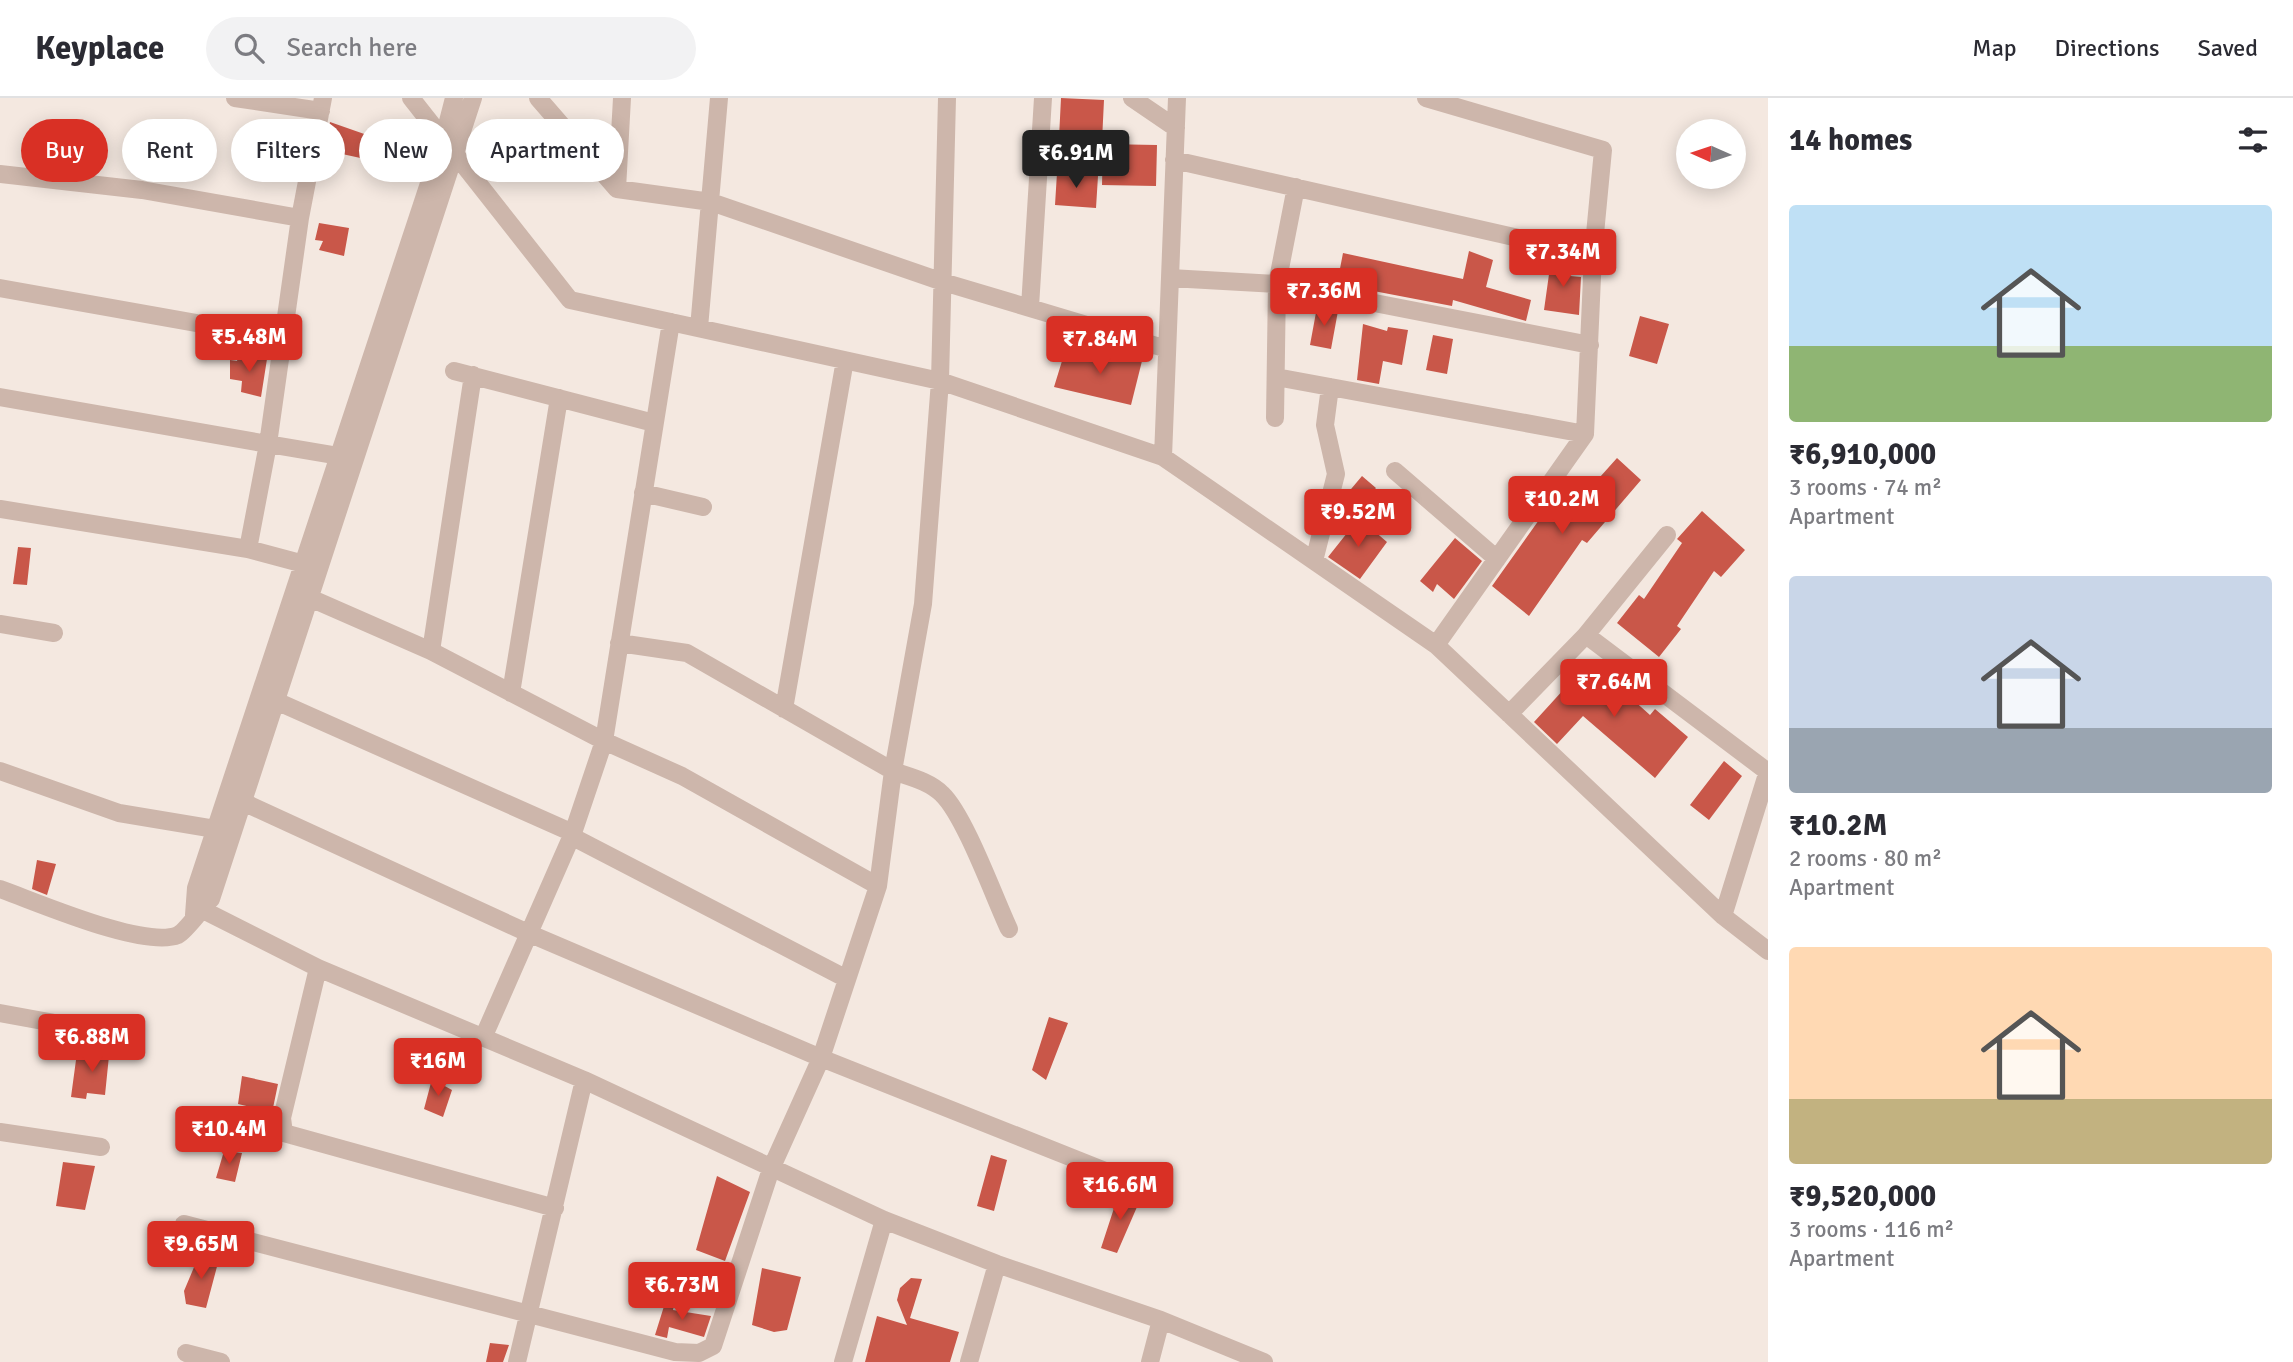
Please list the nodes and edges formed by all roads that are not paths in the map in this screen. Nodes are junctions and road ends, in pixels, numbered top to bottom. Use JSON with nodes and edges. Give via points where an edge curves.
{"nodes":[{"id":1,"x":235,"y":98,"type":"edge"},
{"id":2,"x":411,"y":98,"type":"edge"},
{"id":3,"x":454,"y":98,"type":"edge"},
{"id":4,"x":473,"y":98,"type":"edge"},
{"id":5,"x":538,"y":98,"type":"edge"},
{"id":6,"x":622,"y":98,"type":"edge"},
{"id":7,"x":719,"y":98,"type":"edge"},
{"id":8,"x":947,"y":98,"type":"edge"},
{"id":9,"x":1043,"y":98,"type":"edge"},
{"id":10,"x":1132,"y":98,"type":"edge"},
{"id":11,"x":1177,"y":98,"type":"edge"},
{"id":12,"x":1426,"y":98,"type":"edge"},
{"id":13,"x":322,"y":104,"type":"edge"},
{"id":14,"x":427,"y":119,"type":"edge"},
{"id":15,"x":452,"y":119,"type":"edge"},
{"id":16,"x":1176,"y":128,"type":"junction"},
{"id":17,"x":452,"y":141,"type":"edge"},
{"id":18,"x":452,"y":151,"type":"edge"},
{"id":19,"x":1174,"y":160,"type":"junction"},
{"id":20,"x":0,"y":174,"type":"edge"},
{"id":21,"x":437,"y":182,"type":"edge"},
{"id":22,"x":438,"y":182,"type":"edge"},
{"id":23,"x":1296,"y":187,"type":"junction"},
{"id":24,"x":617,"y":189,"type":"junction"},
{"id":25,"x":711,"y":202,"type":"junction"},
{"id":26,"x":300,"y":218,"type":"junction"},
{"id":27,"x":1593,"y":256,"type":"junction"},
{"id":28,"x":1170,"y":278,"type":"junction"},
{"id":29,"x":943,"y":282,"type":"junction"},
{"id":30,"x":1277,"y":284,"type":"junction"},
{"id":31,"x":0,"y":288,"type":"edge"},
{"id":32,"x":1030,"y":307,"type":"junction"},
{"id":33,"x":671,"y":322,"type":"junction"},
{"id":34,"x":698,"y":328,"type":"junction"},
{"id":35,"x":281,"y":338,"type":"junction"},
{"id":36,"x":1590,"y":345,"type":"junction"},
{"id":37,"x":1167,"y":349,"type":"junction"},
{"id":38,"x":845,"y":360,"type":"junction"},
{"id":39,"x":454,"y":371,"type":"dead end"},
{"id":40,"x":472,"y":375,"type":"junction"},
{"id":41,"x":1276,"y":377,"type":"junction"},
{"id":42,"x":940,"y":381,"type":"junction"},
{"id":43,"x":1330,"y":387,"type":"junction"},
{"id":44,"x":0,"y":397,"type":"edge"},
{"id":45,"x":559,"y":398,"type":"junction"},
{"id":46,"x":1275,"y":418,"type":"dead end"},
{"id":47,"x":654,"y":423,"type":"junction"},
{"id":48,"x":1585,"y":434,"type":"junction"},
{"id":49,"x":268,"y":444,"type":"junction"},
{"id":50,"x":340,"y":456,"type":"junction"},
{"id":51,"x":1163,"y":457,"type":"junction"},
{"id":52,"x":1395,"y":471,"type":"dead end"},
{"id":53,"x":643,"y":493,"type":"junction"},
{"id":54,"x":704,"y":507,"type":"dead end"},
{"id":55,"x":0,"y":509,"type":"edge"},
{"id":56,"x":1667,"y":535,"type":"dead end"},
{"id":57,"x":248,"y":549,"type":"junction"},
{"id":58,"x":1497,"y":559,"type":"junction"},
{"id":59,"x":1314,"y":561,"type":"junction"},
{"id":60,"x":304,"y":564,"type":"junction"},
{"id":61,"x":310,"y":598,"type":"junction"},
{"id":62,"x":0,"y":624,"type":"edge"},
{"id":63,"x":54,"y":633,"type":"dead end"},
{"id":64,"x":1586,"y":635,"type":"junction"},
{"id":65,"x":620,"y":643,"type":"junction"},
{"id":66,"x":1436,"y":645,"type":"junction"},
{"id":67,"x":431,"y":651,"type":"junction"},
{"id":68,"x":511,"y":693,"type":"junction"},
{"id":69,"x":276,"y":701,"type":"junction"},
{"id":70,"x":784,"y":709,"type":"junction"},
{"id":71,"x":1509,"y":714,"type":"junction"},
{"id":72,"x":604,"y":741,"type":"junction"},
{"id":73,"x":0,"y":771,"type":"edge"},
{"id":74,"x":893,"y":771,"type":"junction"},
{"id":75,"x":1768,"y":772,"type":"edge"},
{"id":76,"x":243,"y":802,"type":"junction"},
{"id":77,"x":215,"y":829,"type":"junction"},
{"id":78,"x":572,"y":835,"type":"junction"},
{"id":79,"x":878,"y":886,"type":"junction"},
{"id":80,"x":0,"y":889,"type":"edge"},
{"id":81,"x":209,"y":915,"type":"junction"},
{"id":82,"x":1723,"y":916,"type":"junction"},
{"id":83,"x":1009,"y":929,"type":"dead end"},
{"id":84,"x":528,"y":933,"type":"junction"},
{"id":85,"x":1768,"y":951,"type":"edge"},
{"id":86,"x":318,"y":968,"type":"junction"},
{"id":87,"x":848,"y":979,"type":"junction"},
{"id":88,"x":0,"y":1013,"type":"edge"},
{"id":89,"x":125,"y":1036,"type":"dead end"},
{"id":90,"x":483,"y":1038,"type":"junction"},
{"id":91,"x":821,"y":1058,"type":"junction"},
{"id":92,"x":584,"y":1080,"type":"junction"},
{"id":93,"x":0,"y":1132,"type":"edge"},
{"id":94,"x":101,"y":1147,"type":"dead end"},
{"id":95,"x":771,"y":1169,"type":"junction"},
{"id":96,"x":1163,"y":1194,"type":"dead end"},
{"id":97,"x":555,"y":1208,"type":"junction"},
{"id":98,"x":884,"y":1220,"type":"junction"},
{"id":99,"x":184,"y":1224,"type":"dead end"},
{"id":100,"x":997,"y":1264,"type":"junction"},
{"id":101,"x":529,"y":1313,"type":"junction"},
{"id":102,"x":1161,"y":1320,"type":"junction"},
{"id":103,"x":186,"y":1353,"type":"dead end"},
{"id":104,"x":221,"y":1362,"type":"edge"},
{"id":105,"x":517,"y":1362,"type":"edge"},
{"id":106,"x":844,"y":1362,"type":"edge"},
{"id":107,"x":969,"y":1362,"type":"edge"},
{"id":108,"x":1150,"y":1362,"type":"edge"},
{"id":109,"x":1264,"y":1362,"type":"edge"}],
"edges":[{"from":1,"to":13,"type":"street"},
{"from":2,"to":14,"type":"street"},
{"from":3,"to":15,"type":"street"},
{"from":4,"to":17,"type":"street"},
{"from":5,"to":24,"type":"street"},
{"from":6,"to":24,"type":"street"},
{"from":7,"to":25,"type":"street"},
{"from":8,"to":29,"type":"street"},
{"from":9,"to":32,"type":"street"},
{"from":10,"to":16,"type":"street"},
{"from":11,"to":16,"type":"street"},
{"from":12,"to":27,"type":"street","via":[[1603,150]]},
{"from":13,"to":26,"type":"street"},
{"from":16,"to":19,"type":"street"},
{"from":18,"to":33,"type":"street","via":[[570,300]]},
{"from":19,"to":23,"type":"street"},
{"from":19,"to":28,"type":"street"},
{"from":20,"to":26,"type":"street","via":[[142,190]]},
{"from":21,"to":50,"type":"street"},
{"from":22,"to":61,"type":"street"},
{"from":23,"to":27,"type":"street"},
{"from":23,"to":30,"type":"street"},
{"from":24,"to":25,"type":"street"},
{"from":25,"to":29,"type":"street"},
{"from":25,"to":34,"type":"street"},
{"from":26,"to":35,"type":"street"},
{"from":27,"to":36,"type":"street"},
{"from":28,"to":30,"type":"street"},
{"from":28,"to":37,"type":"street"},
{"from":29,"to":32,"type":"street"},
{"from":29,"to":42,"type":"street"},
{"from":30,"to":36,"type":"street"},
{"from":30,"to":41,"type":"street"},
{"from":31,"to":35,"type":"street"},
{"from":32,"to":37,"type":"street"},
{"from":33,"to":34,"type":"street"},
{"from":33,"to":47,"type":"street"},
{"from":34,"to":38,"type":"street"},
{"from":35,"to":49,"type":"street"},
{"from":36,"to":48,"type":"street"},
{"from":37,"to":51,"type":"street"},
{"from":38,"to":42,"type":"street"},
{"from":38,"to":70,"type":"street"},
{"from":39,"to":40,"type":"street"},
{"from":40,"to":45,"type":"street"},
{"from":40,"to":67,"type":"street"},
{"from":41,"to":43,"type":"street"},
{"from":41,"to":46,"type":"street"},
{"from":42,"to":51,"type":"street"},
{"from":42,"to":74,"type":"street","via":[[923,604]]},
{"from":43,"to":48,"type":"street"},
{"from":43,"to":59,"type":"street","via":[[1325,425],[1336,474]]},
{"from":44,"to":49,"type":"street"},
{"from":45,"to":47,"type":"street"},
{"from":45,"to":68,"type":"street"},
{"from":47,"to":53,"type":"street"},
{"from":48,"to":58,"type":"street"},
{"from":49,"to":50,"type":"street"},
{"from":49,"to":57,"type":"street"},
{"from":50,"to":60,"type":"street"},
{"from":51,"to":59,"type":"street"},
{"from":52,"to":58,"type":"street"},
{"from":53,"to":54,"type":"street"},
{"from":53,"to":65,"type":"street"},
{"from":55,"to":57,"type":"street"},
{"from":56,"to":64,"type":"street"},
{"from":57,"to":60,"type":"street"},
{"from":58,"to":66,"type":"street"},
{"from":59,"to":66,"type":"street"},
{"from":60,"to":77,"type":"street"},
{"from":61,"to":67,"type":"street"},
{"from":61,"to":69,"type":"street"},
{"from":62,"to":63,"type":"street"},
{"from":64,"to":71,"type":"street"},
{"from":64,"to":75,"type":"street"},
{"from":65,"to":70,"type":"street","via":[[687,653]]},
{"from":65,"to":72,"type":"street"},
{"from":66,"to":71,"type":"street"},
{"from":67,"to":68,"type":"street"},
{"from":68,"to":72,"type":"street"},
{"from":69,"to":76,"type":"street"},
{"from":69,"to":78,"type":"street"},
{"from":70,"to":74,"type":"street"},
{"from":71,"to":82,"type":"street"},
{"from":72,"to":78,"type":"street"},
{"from":72,"to":79,"type":"street","via":[[682,776]]},
{"from":73,"to":77,"type":"street","via":[[119,813]]},
{"from":74,"to":79,"type":"street"},
{"from":74,"to":83,"type":"street","via":[[928,784],[950,803]]},
{"from":75,"to":82,"type":"street"},
{"from":76,"to":81,"type":"street"},
{"from":76,"to":84,"type":"street"},
{"from":77,"to":81,"type":"street","via":[[195,888]]},
{"from":78,"to":84,"type":"street"},
{"from":78,"to":87,"type":"street"},
{"from":79,"to":87,"type":"street"},
{"from":80,"to":81,"type":"street","via":[[146,937],[176,936]]},
{"from":81,"to":86,"type":"street"},
{"from":82,"to":85,"type":"street"},
{"from":84,"to":90,"type":"street"},
{"from":84,"to":91,"type":"street"},
{"from":86,"to":90,"type":"street"},
{"from":86,"to":97,"type":"street","via":[[282,1118],[284,1133]]},
{"from":87,"to":91,"type":"street"},
{"from":88,"to":89,"type":"street"},
{"from":90,"to":92,"type":"street"},
{"from":91,"to":95,"type":"street"},
{"from":91,"to":96,"type":"street"},
{"from":92,"to":95,"type":"street"},
{"from":92,"to":97,"type":"street"},
{"from":93,"to":94,"type":"street"},
{"from":95,"to":98,"type":"street"},
{"from":95,"to":101,"type":"street","via":[[717,1340],[708,1352],[675,1352]]},
{"from":97,"to":101,"type":"street"},
{"from":98,"to":100,"type":"street"},
{"from":98,"to":106,"type":"street"},
{"from":99,"to":101,"type":"street"},
{"from":100,"to":102,"type":"street"},
{"from":100,"to":107,"type":"street"},
{"from":101,"to":105,"type":"street"},
{"from":102,"to":108,"type":"street"},
{"from":102,"to":109,"type":"street"},
{"from":103,"to":104,"type":"street"}]}
